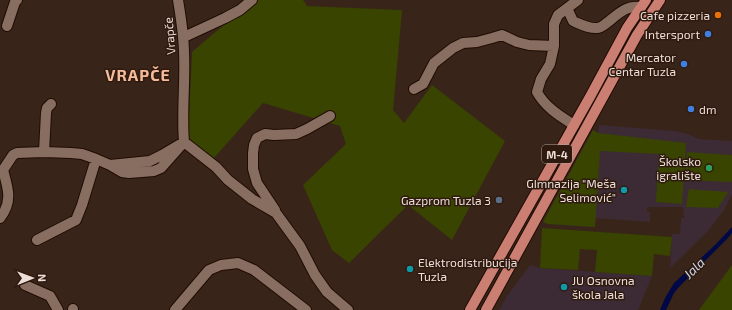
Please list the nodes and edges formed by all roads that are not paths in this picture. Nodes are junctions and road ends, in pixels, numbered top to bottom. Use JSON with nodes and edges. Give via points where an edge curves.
{"nodes":[{"id":1,"x":17,"y":0,"type":"edge"},
{"id":2,"x":178,"y":0,"type":"edge"},
{"id":3,"x":252,"y":0,"type":"edge"},
{"id":4,"x":660,"y":0,"type":"edge"},
{"id":5,"x":574,"y":2,"type":"edge"},
{"id":6,"x":644,"y":3,"type":"edge"},
{"id":7,"x":7,"y":26,"type":"dead end"},
{"id":8,"x":184,"y":37,"type":"junction"},
{"id":9,"x":554,"y":46,"type":"junction"},
{"id":10,"x":414,"y":89,"type":"dead end"},
{"id":11,"x":51,"y":104,"type":"dead end"},
{"id":12,"x":330,"y":116,"type":"dead end"},
{"id":13,"x":574,"y":125,"type":"junction"},
{"id":14,"x":184,"y":142,"type":"junction"},
{"id":15,"x":44,"y":152,"type":"junction"},
{"id":16,"x":96,"y":159,"type":"junction"},
{"id":17,"x":1,"y":170,"type":"edge"},
{"id":18,"x":276,"y":212,"type":"junction"},
{"id":19,"x":0,"y":218,"type":"edge"},
{"id":20,"x":38,"y":240,"type":"dead end"},
{"id":21,"x":24,"y":286,"type":"dead end"},
{"id":22,"x":58,"y":310,"type":"edge"},
{"id":23,"x":176,"y":310,"type":"edge"},
{"id":24,"x":305,"y":310,"type":"edge"},
{"id":25,"x":348,"y":310,"type":"edge"},
{"id":26,"x":470,"y":310,"type":"edge"},
{"id":27,"x":486,"y":310,"type":"edge"}],
"edges":[{"from":1,"to":7,"type":"street"},
{"from":2,"to":8,"type":"street","name":"Vrapče"},
{"from":3,"to":8,"type":"street","via":[[240,10]]},
{"from":4,"to":27,"type":"main road","number":"M-4","via":[[637,35]]},
{"from":5,"to":6,"type":"street","via":[[573,21],[598,28],[621,11]]},
{"from":5,"to":9,"type":"street","via":[[558,15],[554,24]]},
{"from":6,"to":13,"type":"main road","number":"M-4","via":[[627,28]]},
{"from":8,"to":14,"type":"street","name":"Vrapče"},
{"from":9,"to":10,"type":"street","via":[[529,45],[502,35],[462,43],[434,63],[423,84]]},
{"from":9,"to":13,"type":"street","via":[[550,64],[537,92],[546,105]]},
{"from":11,"to":15,"type":"street","via":[[46,112]]},
{"from":12,"to":18,"type":"street","via":[[296,134],[265,134],[258,138],[254,145],[253,169],[257,183]]},
{"from":13,"to":26,"type":"main road","number":"M-4"},
{"from":14,"to":16,"type":"street","via":[[161,168],[154,171],[122,172]]},
{"from":14,"to":18,"type":"street","via":[[252,199]]},
{"from":15,"to":16,"type":"street","via":[[82,154]]},
{"from":15,"to":17,"type":"street","via":[[17,153]]},
{"from":16,"to":20,"type":"street","via":[[76,220]]},
{"from":17,"to":19,"type":"street","via":[[9,197],[5,212]]},
{"from":18,"to":25,"type":"street","via":[[327,292]]},
{"from":21,"to":22,"type":"street","via":[[50,296]]},
{"from":23,"to":24,"type":"street","via":[[209,270],[221,265],[238,263],[254,270]]}]}
